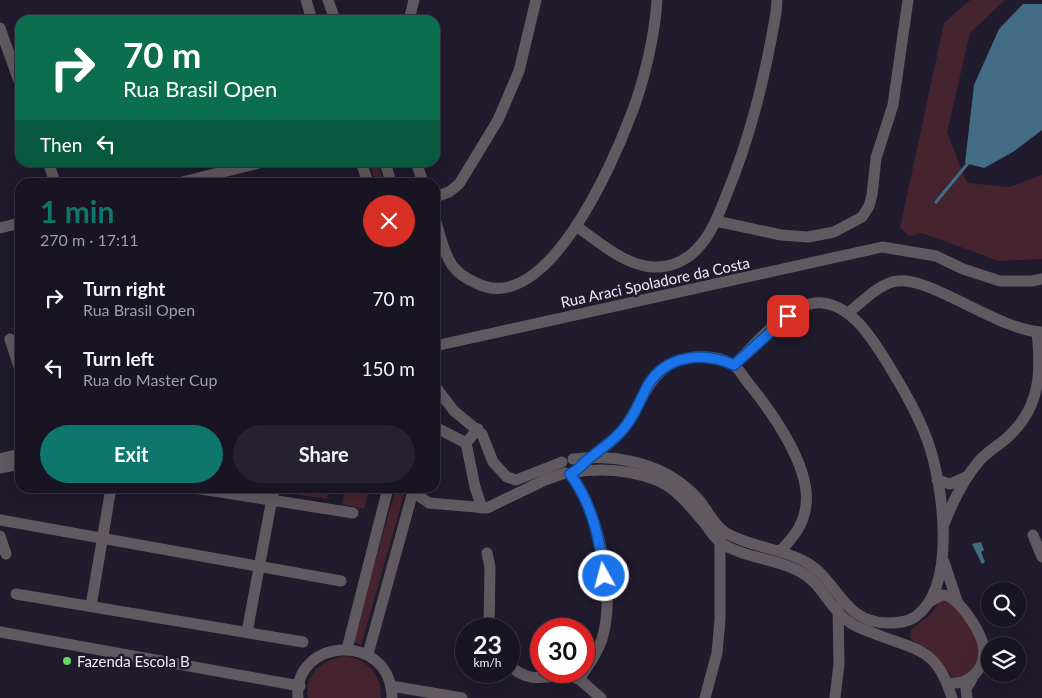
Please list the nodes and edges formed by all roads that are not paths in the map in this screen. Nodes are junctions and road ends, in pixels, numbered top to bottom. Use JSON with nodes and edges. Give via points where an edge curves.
{"nodes":[{"id":1,"x":306,"y":0,"type":"edge"},
{"id":2,"x":328,"y":0,"type":"edge"},
{"id":3,"x":414,"y":0,"type":"edge"},
{"id":4,"x":536,"y":0,"type":"edge"},
{"id":5,"x":657,"y":0,"type":"edge"},
{"id":6,"x":777,"y":0,"type":"edge"},
{"id":7,"x":908,"y":0,"type":"edge"},
{"id":8,"x":310,"y":15,"type":"edge"},
{"id":9,"x":333,"y":15,"type":"edge"},
{"id":10,"x":410,"y":15,"type":"edge"},
{"id":11,"x":0,"y":28,"type":"edge"},
{"id":12,"x":15,"y":70,"type":"edge"},
{"id":13,"x":243,"y":167,"type":"edge"},
{"id":14,"x":198,"y":178,"type":"edge"},
{"id":15,"x":440,"y":195,"type":"edge"},
{"id":16,"x":716,"y":221,"type":"junction"},
{"id":17,"x":15,"y":224,"type":"edge"},
{"id":18,"x":576,"y":226,"type":"junction"},
{"id":19,"x":0,"y":228,"type":"edge"},
{"id":20,"x":440,"y":233,"type":"edge"},
{"id":21,"x":1042,"y":279,"type":"edge"},
{"id":22,"x":848,"y":313,"type":"junction"},
{"id":23,"x":1040,"y":332,"type":"edge"},
{"id":24,"x":10,"y":339,"type":"dead end"},
{"id":25,"x":440,"y":345,"type":"edge"},
{"id":26,"x":15,"y":354,"type":"edge"},
{"id":27,"x":734,"y":365,"type":"junction"},
{"id":28,"x":440,"y":393,"type":"edge"},
{"id":29,"x":478,"y":429,"type":"junction"},
{"id":30,"x":440,"y":430,"type":"edge"},
{"id":31,"x":466,"y":443,"type":"junction"},
{"id":32,"x":15,"y":455,"type":"edge"},
{"id":33,"x":590,"y":457,"type":"junction"},
{"id":34,"x":0,"y":459,"type":"edge"},
{"id":35,"x":567,"y":461,"type":"junction"},
{"id":36,"x":15,"y":465,"type":"edge"},
{"id":37,"x":0,"y":468,"type":"edge"},
{"id":38,"x":570,"y":473,"type":"junction"},
{"id":39,"x":969,"y":474,"type":"junction"},
{"id":40,"x":937,"y":480,"type":"junction"},
{"id":41,"x":110,"y":493,"type":"edge"},
{"id":42,"x":227,"y":493,"type":"edge"},
{"id":43,"x":273,"y":493,"type":"edge"},
{"id":44,"x":387,"y":493,"type":"edge"},
{"id":45,"x":412,"y":493,"type":"edge"},
{"id":46,"x":417,"y":493,"type":"edge"},
{"id":47,"x":272,"y":500,"type":"junction"},
{"id":48,"x":482,"y":508,"type":"junction"},
{"id":49,"x":353,"y":514,"type":"dead end"},
{"id":50,"x":0,"y":520,"type":"edge"},
{"id":51,"x":943,"y":525,"type":"junction"},
{"id":52,"x":720,"y":529,"type":"junction"},
{"id":53,"x":1033,"y":535,"type":"dead end"},
{"id":54,"x":0,"y":536,"type":"edge"},
{"id":55,"x":103,"y":539,"type":"junction"},
{"id":56,"x":719,"y":542,"type":"junction"},
{"id":57,"x":780,"y":550,"type":"junction"},
{"id":58,"x":487,"y":553,"type":"dead end"},
{"id":59,"x":6,"y":554,"type":"dead end"},
{"id":60,"x":941,"y":555,"type":"junction"},
{"id":61,"x":1042,"y":557,"type":"edge"},
{"id":62,"x":258,"y":567,"type":"junction"},
{"id":63,"x":342,"y":581,"type":"dead end"},
{"id":64,"x":16,"y":594,"type":"dead end"},
{"id":65,"x":931,"y":601,"type":"junction"},
{"id":66,"x":958,"y":601,"type":"junction"},
{"id":67,"x":91,"y":606,"type":"junction"},
{"id":68,"x":839,"y":606,"type":"junction"},
{"id":69,"x":489,"y":618,"type":"edge"},
{"id":70,"x":904,"y":622,"type":"junction"},
{"id":71,"x":0,"y":632,"type":"edge"},
{"id":72,"x":247,"y":632,"type":"junction"},
{"id":73,"x":303,"y":642,"type":"dead end"},
{"id":74,"x":908,"y":646,"type":"junction"},
{"id":75,"x":346,"y":649,"type":"junction"},
{"id":76,"x":368,"y":654,"type":"junction"},
{"id":77,"x":595,"y":655,"type":"edge"},
{"id":78,"x":972,"y":678,"type":"junction"},
{"id":79,"x":584,"y":683,"type":"edge"},
{"id":80,"x":948,"y":683,"type":"junction"},
{"id":81,"x":300,"y":686,"type":"junction"},
{"id":82,"x":391,"y":686,"type":"junction"},
{"id":83,"x":298,"y":698,"type":"edge"},
{"id":84,"x":392,"y":698,"type":"edge"},
{"id":85,"x":462,"y":698,"type":"edge"},
{"id":86,"x":601,"y":698,"type":"edge"},
{"id":87,"x":705,"y":698,"type":"edge"},
{"id":88,"x":835,"y":698,"type":"edge"},
{"id":89,"x":952,"y":698,"type":"edge"},
{"id":90,"x":966,"y":698,"type":"edge"}],
"edges":[{"from":1,"to":8,"type":"street"},
{"from":2,"to":9,"type":"street"},
{"from":3,"to":10,"type":"street"},
{"from":4,"to":15,"type":"street","via":[[519,71],[498,120],[459,184]]},
{"from":5,"to":18,"type":"street","via":[[632,114]]},
{"from":6,"to":16,"type":"street","via":[[756,113]]},
{"from":7,"to":16,"type":"street","via":[[893,105],[876,158],[869,206],[862,217],[834,232],[808,237],[781,235]]},
{"from":11,"to":12,"type":"street"},
{"from":13,"to":14,"type":"street"},
{"from":16,"to":18,"type":"street","via":[[690,256],[655,267],[627,259]]},
{"from":17,"to":19,"type":"street"},
{"from":18,"to":20,"type":"street","via":[[548,262],[528,280],[500,289],[466,278],[452,265]]},
{"from":21,"to":25,"type":"street","name":"Rua Araci Spoladore da Costa","via":[[1000,281],[936,256],[882,247]]},
{"from":22,"to":23,"type":"street","via":[[893,281],[917,282],[990,318]]},
{"from":22,"to":27,"type":"street","via":[[822,303],[796,309]]},
{"from":22,"to":40,"type":"street","via":[[875,344],[913,407],[929,444]]},
{"from":23,"to":39,"type":"street","via":[[1040,375],[1029,412]]},
{"from":24,"to":26,"type":"street"},
{"from":27,"to":33,"type":"street","via":[[715,358],[693,357],[672,363],[649,384],[620,433]]},
{"from":27,"to":57,"type":"street","via":[[781,427],[805,484],[807,503],[803,522]]},
{"from":28,"to":29,"type":"street","via":[[454,411]]},
{"from":29,"to":31,"type":"street"},
{"from":29,"to":35,"type":"street","via":[[493,462],[511,480]]},
{"from":30,"to":31,"type":"street"},
{"from":31,"to":48,"type":"street"},
{"from":32,"to":34,"type":"street"},
{"from":33,"to":35,"type":"street"},
{"from":33,"to":38,"type":"street"},
{"from":33,"to":52,"type":"street","via":[[630,461],[670,476],[697,498]]},
{"from":35,"to":38,"type":"street","via":[[561,470]]},
{"from":36,"to":37,"type":"street"},
{"from":38,"to":48,"type":"street","via":[[549,478]]},
{"from":38,"to":56,"type":"street","via":[[601,468],[656,480],[687,502]]},
{"from":38,"to":77,"type":"street","via":[[581,488],[600,548],[606,593],[602,638]]},
{"from":39,"to":40,"type":"street","via":[[956,483]]},
{"from":39,"to":51,"type":"street"},
{"from":40,"to":51,"type":"street"},
{"from":41,"to":55,"type":"street"},
{"from":42,"to":47,"type":"street"},
{"from":43,"to":47,"type":"street"},
{"from":44,"to":75,"type":"street"},
{"from":45,"to":76,"type":"street"},
{"from":46,"to":48,"type":"street","via":[[430,503]]},
{"from":47,"to":49,"type":"street"},
{"from":47,"to":62,"type":"street"},
{"from":50,"to":55,"type":"street"},
{"from":51,"to":60,"type":"street"},
{"from":52,"to":56,"type":"street"},
{"from":52,"to":57,"type":"street","via":[[737,538]]},
{"from":53,"to":61,"type":"street"},
{"from":54,"to":59,"type":"street"},
{"from":55,"to":62,"type":"street"},
{"from":55,"to":67,"type":"street"},
{"from":56,"to":68,"type":"street","via":[[806,574]]},
{"from":56,"to":87,"type":"street","via":[[720,620],[715,664]]},
{"from":57,"to":68,"type":"street","via":[[815,567],[826,577]]},
{"from":58,"to":69,"type":"street","via":[[490,567]]},
{"from":60,"to":65,"type":"street","via":[[941,576]]},
{"from":60,"to":66,"type":"street"},
{"from":62,"to":63,"type":"street"},
{"from":62,"to":72,"type":"street"},
{"from":64,"to":67,"type":"street"},
{"from":65,"to":66,"type":"street","via":[[946,594]]},
{"from":65,"to":70,"type":"street","via":[[917,616]]},
{"from":66,"to":78,"type":"street","via":[[983,643],[982,659]]},
{"from":67,"to":72,"type":"street"},
{"from":68,"to":70,"type":"street","via":[[880,623]]},
{"from":68,"to":74,"type":"street","via":[[852,625]]},
{"from":68,"to":88,"type":"street","via":[[839,664]]},
{"from":70,"to":74,"type":"street"},
{"from":71,"to":81,"type":"street"},
{"from":72,"to":73,"type":"street"},
{"from":74,"to":80,"type":"street","via":[[935,661]]},
{"from":75,"to":76,"type":"street"},
{"from":75,"to":81,"type":"street","via":[[332,650],[319,657],[308,666]]},
{"from":76,"to":82,"type":"street","via":[[382,668]]},
{"from":78,"to":80,"type":"street","via":[[960,684]]},
{"from":78,"to":90,"type":"street","via":[[966,689]]},
{"from":79,"to":86,"type":"street"},
{"from":80,"to":89,"type":"street"},
{"from":81,"to":83,"type":"street"},
{"from":82,"to":84,"type":"street"},
{"from":82,"to":85,"type":"street"}]}
